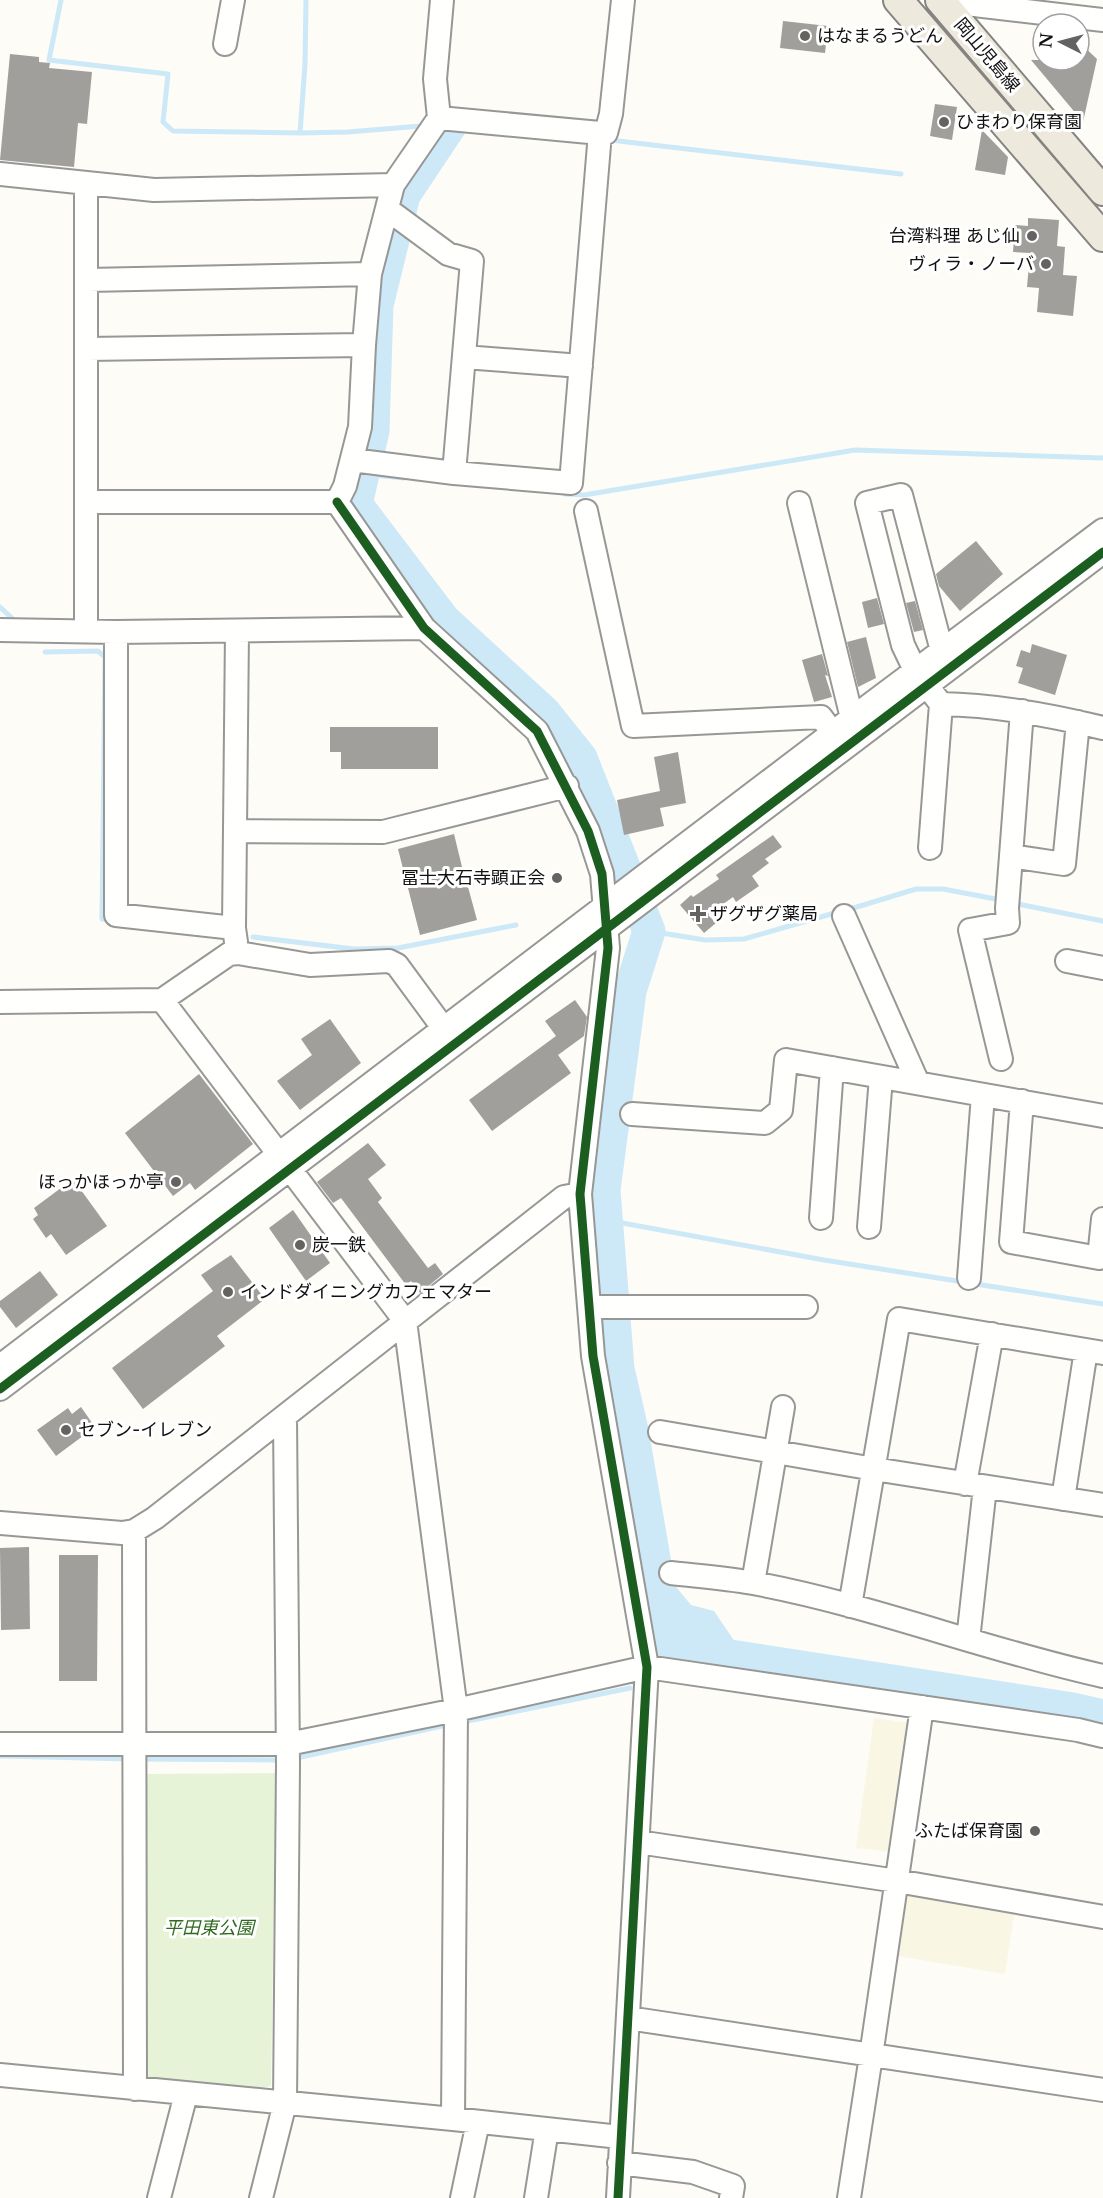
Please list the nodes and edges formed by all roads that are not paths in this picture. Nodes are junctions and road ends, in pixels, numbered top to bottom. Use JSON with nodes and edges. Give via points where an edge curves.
{"nodes":[{"id":1,"x":233,"y":0,"type":"edge"},
{"id":2,"x":442,"y":0,"type":"edge"},
{"id":3,"x":622,"y":0,"type":"edge"},
{"id":4,"x":898,"y":0,"type":"edge"},
{"id":5,"x":940,"y":0,"type":"edge"},
{"id":6,"x":946,"y":0,"type":"edge"},
{"id":7,"x":1103,"y":20,"type":"edge"},
{"id":8,"x":225,"y":44,"type":"dead end"},
{"id":9,"x":439,"y":118,"type":"junction"},
{"id":10,"x":600,"y":133,"type":"junction"},
{"id":11,"x":0,"y":174,"type":"edge"},
{"id":12,"x":86,"y":184,"type":"junction"},
{"id":13,"x":393,"y":185,"type":"junction"},
{"id":14,"x":1103,"y":192,"type":"edge"},
{"id":15,"x":395,"y":215,"type":"junction"},
{"id":16,"x":1103,"y":237,"type":"edge"},
{"id":17,"x":370,"y":274,"type":"junction"},
{"id":18,"x":88,"y":280,"type":"junction"},
{"id":19,"x":364,"y":345,"type":"junction"},
{"id":20,"x":88,"y":349,"type":"junction"},
{"id":21,"x":464,"y":357,"type":"junction"},
{"id":22,"x":581,"y":366,"type":"junction"},
{"id":23,"x":360,"y":461,"type":"junction"},
{"id":24,"x":454,"y":472,"type":"junction"},
{"id":25,"x":87,"y":502,"type":"junction"},
{"id":26,"x":337,"y":502,"type":"junction"},
{"id":27,"x":799,"y":503,"type":"dead end"},
{"id":28,"x":586,"y":511,"type":"dead end"},
{"id":29,"x":1103,"y":530,"type":"edge"},
{"id":30,"x":1103,"y":552,"type":"edge"},
{"id":31,"x":424,"y":628,"type":"junction"},
{"id":32,"x":0,"y":630,"type":"edge"},
{"id":33,"x":86,"y":631,"type":"junction"},
{"id":34,"x":237,"y":631,"type":"junction"},
{"id":35,"x":116,"y":632,"type":"junction"},
{"id":36,"x":942,"y":651,"type":"junction"},
{"id":37,"x":928,"y":687,"type":"junction"},
{"id":38,"x":1022,"y":711,"type":"junction"},
{"id":39,"x":852,"y":718,"type":"junction"},
{"id":40,"x":1078,"y":722,"type":"junction"},
{"id":41,"x":1103,"y":728,"type":"edge"},
{"id":42,"x":839,"y":740,"type":"junction"},
{"id":43,"x":567,"y":786,"type":"junction"},
{"id":44,"x":235,"y":831,"type":"junction"},
{"id":45,"x":930,"y":848,"type":"dead end"},
{"id":46,"x":1011,"y":856,"type":"junction"},
{"id":47,"x":627,"y":902,"type":"junction"},
{"id":48,"x":604,"y":906,"type":"junction"},
{"id":49,"x":844,"y":916,"type":"dead end"},
{"id":50,"x":234,"y":928,"type":"junction"},
{"id":51,"x":607,"y":930,"type":"junction"},
{"id":52,"x":238,"y":952,"type":"junction"},
{"id":53,"x":1067,"y":961,"type":"dead end"},
{"id":54,"x":1103,"y":968,"type":"edge"},
{"id":55,"x":162,"y":1000,"type":"junction"},
{"id":56,"x":0,"y":1002,"type":"edge"},
{"id":57,"x":444,"y":1029,"type":"junction"},
{"id":58,"x":1001,"y":1059,"type":"dead end"},
{"id":59,"x":832,"y":1068,"type":"junction"},
{"id":60,"x":881,"y":1077,"type":"junction"},
{"id":61,"x":918,"y":1083,"type":"junction"},
{"id":62,"x":983,"y":1095,"type":"junction"},
{"id":63,"x":1022,"y":1101,"type":"junction"},
{"id":64,"x":632,"y":1114,"type":"dead end"},
{"id":65,"x":1103,"y":1116,"type":"edge"},
{"id":66,"x":285,"y":1161,"type":"junction"},
{"id":67,"x":580,"y":1194,"type":"junction"},
{"id":68,"x":820,"y":1218,"type":"dead end"},
{"id":69,"x":1103,"y":1219,"type":"edge"},
{"id":70,"x":869,"y":1227,"type":"dead end"},
{"id":71,"x":969,"y":1278,"type":"dead end"},
{"id":72,"x":595,"y":1306,"type":"junction"},
{"id":73,"x":806,"y":1307,"type":"dead end"},
{"id":74,"x":405,"y":1321,"type":"junction"},
{"id":75,"x":992,"y":1334,"type":"junction"},
{"id":76,"x":1094,"y":1351,"type":"edge"},
{"id":77,"x":0,"y":1366,"type":"edge"},
{"id":78,"x":0,"y":1389,"type":"edge"},
{"id":79,"x":783,"y":1407,"type":"dead end"},
{"id":80,"x":285,"y":1418,"type":"junction"},
{"id":81,"x":660,"y":1432,"type":"dead end"},
{"id":82,"x":776,"y":1452,"type":"junction"},
{"id":83,"x":874,"y":1469,"type":"junction"},
{"id":84,"x":975,"y":1485,"type":"junction"},
{"id":85,"x":1063,"y":1499,"type":"junction"},
{"id":86,"x":1103,"y":1505,"type":"edge"},
{"id":87,"x":0,"y":1523,"type":"edge"},
{"id":88,"x":134,"y":1531,"type":"junction"},
{"id":89,"x":671,"y":1572,"type":"dead end"},
{"id":90,"x":753,"y":1583,"type":"junction"},
{"id":91,"x":850,"y":1606,"type":"junction"},
{"id":92,"x":968,"y":1640,"type":"junction"},
{"id":93,"x":647,"y":1667,"type":"junction"},
{"id":94,"x":1103,"y":1676,"type":"edge"},
{"id":95,"x":922,"y":1707,"type":"junction"},
{"id":96,"x":456,"y":1719,"type":"junction"},
{"id":97,"x":1103,"y":1736,"type":"edge"},
{"id":98,"x":0,"y":1744,"type":"edge"},
{"id":99,"x":134,"y":1754,"type":"junction"},
{"id":100,"x":288,"y":1754,"type":"junction"},
{"id":101,"x":638,"y":1842,"type":"junction"},
{"id":102,"x":897,"y":1881,"type":"junction"},
{"id":103,"x":1103,"y":1917,"type":"edge"},
{"id":104,"x":628,"y":2018,"type":"junction"},
{"id":105,"x":872,"y":2056,"type":"junction"},
{"id":106,"x":0,"y":2075,"type":"edge"},
{"id":107,"x":135,"y":2089,"type":"junction"},
{"id":108,"x":1103,"y":2090,"type":"edge"},
{"id":109,"x":186,"y":2094,"type":"junction"},
{"id":110,"x":285,"y":2103,"type":"junction"},
{"id":111,"x":453,"y":2119,"type":"junction"},
{"id":112,"x":478,"y":2122,"type":"junction"},
{"id":113,"x":547,"y":2129,"type":"junction"},
{"id":114,"x":620,"y":2137,"type":"junction"},
{"id":115,"x":619,"y":2163,"type":"junction"},
{"id":116,"x":159,"y":2198,"type":"edge"},
{"id":117,"x":261,"y":2198,"type":"edge"},
{"id":118,"x":462,"y":2198,"type":"edge"},
{"id":119,"x":536,"y":2198,"type":"edge"},
{"id":120,"x":618,"y":2198,"type":"edge"},
{"id":121,"x":731,"y":2198,"type":"edge"},
{"id":122,"x":849,"y":2198,"type":"edge"}],
"edges":[{"from":1,"to":8,"type":"street"},
{"from":2,"to":9,"type":"street","via":[[435,79]]},
{"from":3,"to":10,"type":"street","via":[[611,114],[606,133]]},
{"from":4,"to":16,"type":"main road","name":"岡山児島線"},
{"from":5,"to":14,"type":"main road","name":"岡山児島線"},
{"from":6,"to":7,"type":"street"},
{"from":9,"to":10,"type":"street"},
{"from":9,"to":13,"type":"street"},
{"from":10,"to":22,"type":"street"},
{"from":11,"to":12,"type":"street"},
{"from":12,"to":13,"type":"street","via":[[154,190]]},
{"from":12,"to":18,"type":"street"},
{"from":13,"to":15,"type":"street"},
{"from":15,"to":17,"type":"street"},
{"from":15,"to":21,"type":"street","via":[[448,254],[472,261]]},
{"from":17,"to":18,"type":"street"},
{"from":17,"to":19,"type":"street"},
{"from":18,"to":20,"type":"street"},
{"from":19,"to":20,"type":"street"},
{"from":19,"to":23,"type":"street"},
{"from":20,"to":25,"type":"street"},
{"from":21,"to":22,"type":"street"},
{"from":21,"to":24,"type":"street"},
{"from":22,"to":24,"type":"street","via":[[571,483]]},
{"from":23,"to":24,"type":"street"},
{"from":23,"to":26,"type":"street"},
{"from":25,"to":26,"type":"street"},
{"from":25,"to":33,"type":"street"},
{"from":26,"to":31,"type":"street"},
{"from":27,"to":39,"type":"street"},
{"from":28,"to":42,"type":"street","via":[[633,726],[821,717]]},
{"from":29,"to":36,"type":"street"},
{"from":30,"to":37,"type":"street"},
{"from":31,"to":34,"type":"street"},
{"from":31,"to":43,"type":"street","via":[[537,731]]},
{"from":32,"to":33,"type":"street"},
{"from":33,"to":35,"type":"street"},
{"from":34,"to":35,"type":"street"},
{"from":34,"to":44,"type":"street"},
{"from":35,"to":50,"type":"street","via":[[116,915]]},
{"from":36,"to":37,"type":"street"},
{"from":36,"to":37,"type":"street","via":[[901,495],[867,503],[903,645]]},
{"from":37,"to":38,"type":"street","via":[[969,704]]},
{"from":37,"to":39,"type":"street"},
{"from":37,"to":42,"type":"street"},
{"from":37,"to":45,"type":"street"},
{"from":38,"to":40,"type":"street"},
{"from":38,"to":46,"type":"street"},
{"from":39,"to":42,"type":"street"},
{"from":40,"to":41,"type":"street"},
{"from":40,"to":46,"type":"street","via":[[1064,864]]},
{"from":42,"to":47,"type":"street"},
{"from":43,"to":44,"type":"street","via":[[383,832]]},
{"from":43,"to":48,"type":"street","via":[[599,863]]},
{"from":44,"to":50,"type":"street"},
{"from":46,"to":58,"type":"street","via":[[1008,923],[970,930]]},
{"from":47,"to":48,"type":"street"},
{"from":47,"to":51,"type":"street"},
{"from":48,"to":51,"type":"street"},
{"from":48,"to":57,"type":"street"},
{"from":49,"to":61,"type":"street"},
{"from":50,"to":52,"type":"street"},
{"from":51,"to":66,"type":"street"},
{"from":51,"to":67,"type":"street"},
{"from":52,"to":55,"type":"street","via":[[229,954]]},
{"from":52,"to":57,"type":"street","via":[[310,965],[389,961],[397,966]]},
{"from":53,"to":54,"type":"street"},
{"from":55,"to":56,"type":"street"},
{"from":55,"to":66,"type":"street"},
{"from":57,"to":66,"type":"street"},
{"from":59,"to":60,"type":"street"},
{"from":59,"to":64,"type":"street","via":[[786,1060],[781,1110],[765,1123]]},
{"from":59,"to":68,"type":"street"},
{"from":60,"to":61,"type":"street"},
{"from":60,"to":70,"type":"street"},
{"from":61,"to":62,"type":"street"},
{"from":62,"to":63,"type":"street"},
{"from":62,"to":71,"type":"street"},
{"from":63,"to":65,"type":"street"},
{"from":63,"to":69,"type":"street","via":[[1011,1242],[1100,1258]]},
{"from":66,"to":74,"type":"street"},
{"from":66,"to":77,"type":"street"},
{"from":66,"to":78,"type":"street"},
{"from":67,"to":72,"type":"street"},
{"from":67,"to":74,"type":"street","via":[[564,1197]]},
{"from":72,"to":73,"type":"street"},
{"from":72,"to":93,"type":"street","via":[[593,1356]]},
{"from":74,"to":80,"type":"street"},
{"from":74,"to":96,"type":"street"},
{"from":75,"to":76,"type":"street"},
{"from":75,"to":83,"type":"street","via":[[898,1319]]},
{"from":75,"to":84,"type":"street"},
{"from":76,"to":85,"type":"street"},
{"from":79,"to":82,"type":"street"},
{"from":80,"to":88,"type":"street"},
{"from":80,"to":100,"type":"street"},
{"from":81,"to":82,"type":"street"},
{"from":82,"to":83,"type":"street"},
{"from":82,"to":90,"type":"street"},
{"from":83,"to":84,"type":"street"},
{"from":83,"to":91,"type":"street"},
{"from":84,"to":85,"type":"street"},
{"from":84,"to":92,"type":"street"},
{"from":85,"to":86,"type":"street"},
{"from":87,"to":88,"type":"street"},
{"from":88,"to":99,"type":"street"},
{"from":89,"to":90,"type":"street"},
{"from":90,"to":91,"type":"street"},
{"from":91,"to":92,"type":"street"},
{"from":92,"to":94,"type":"street"},
{"from":93,"to":95,"type":"street"},
{"from":93,"to":96,"type":"street"},
{"from":93,"to":101,"type":"street"},
{"from":95,"to":97,"type":"street"},
{"from":95,"to":102,"type":"street"},
{"from":96,"to":100,"type":"street"},
{"from":96,"to":111,"type":"street"},
{"from":98,"to":99,"type":"street"},
{"from":99,"to":100,"type":"street"},
{"from":99,"to":107,"type":"street"},
{"from":100,"to":110,"type":"street"},
{"from":101,"to":102,"type":"street"},
{"from":101,"to":104,"type":"street"},
{"from":102,"to":103,"type":"street"},
{"from":102,"to":105,"type":"street"},
{"from":104,"to":105,"type":"street"},
{"from":104,"to":114,"type":"street"},
{"from":105,"to":108,"type":"street"},
{"from":105,"to":122,"type":"street"},
{"from":106,"to":107,"type":"street"},
{"from":107,"to":109,"type":"street"},
{"from":109,"to":110,"type":"street"},
{"from":109,"to":116,"type":"street"},
{"from":110,"to":111,"type":"street"},
{"from":110,"to":117,"type":"street"},
{"from":111,"to":112,"type":"street"},
{"from":112,"to":113,"type":"street"},
{"from":112,"to":118,"type":"street"},
{"from":113,"to":114,"type":"street"},
{"from":113,"to":119,"type":"street"},
{"from":114,"to":115,"type":"street"},
{"from":115,"to":120,"type":"street"},
{"from":115,"to":121,"type":"street","via":[[693,2172],[733,2186]]}]}
